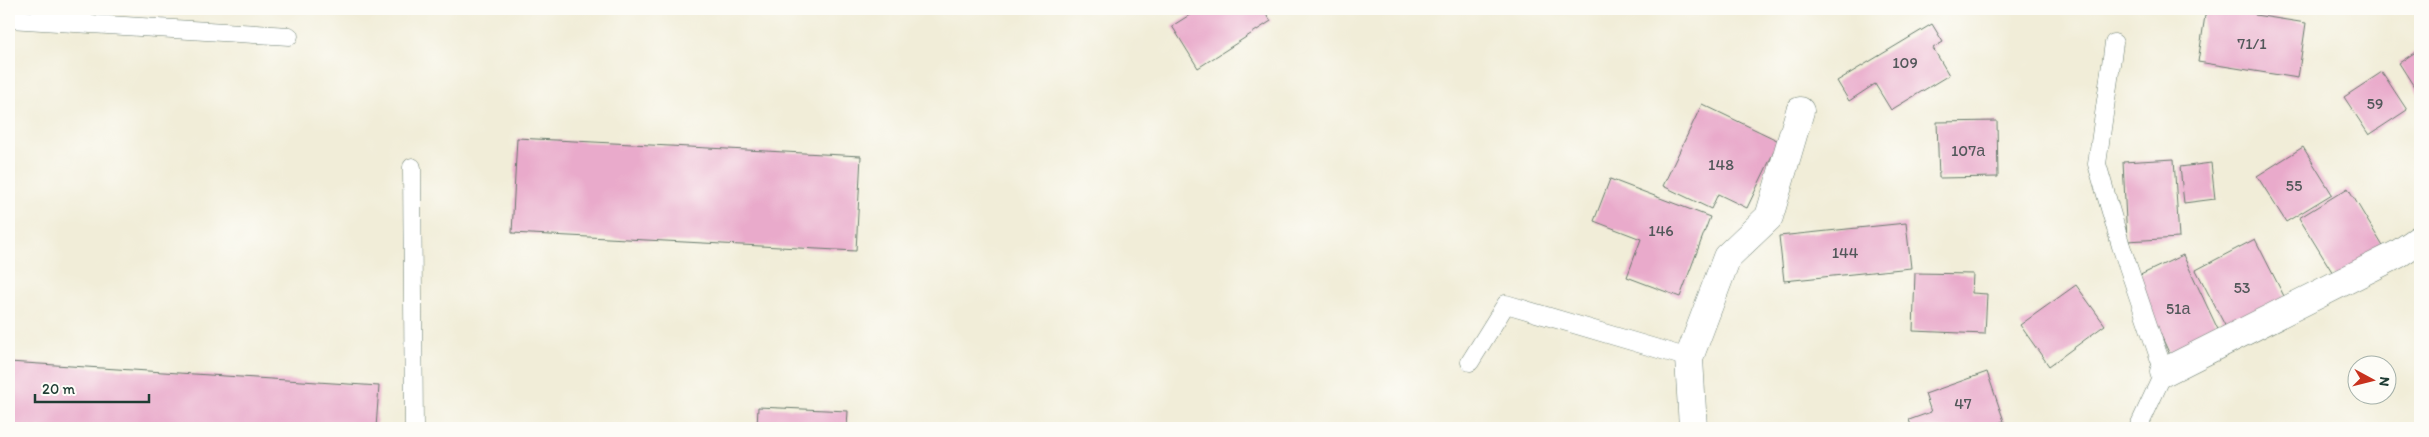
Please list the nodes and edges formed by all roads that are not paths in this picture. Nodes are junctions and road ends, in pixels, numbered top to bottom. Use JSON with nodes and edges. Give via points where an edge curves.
{"nodes":[{"id":1,"x":9,"y":19,"type":"edge"},
{"id":2,"x":289,"y":36,"type":"dead end"},
{"id":3,"x":2114,"y":43,"type":"dead end"},
{"id":4,"x":1800,"y":110,"type":"dead end"},
{"id":5,"x":412,"y":167,"type":"dead end"},
{"id":6,"x":2420,"y":239,"type":"edge"},
{"id":7,"x":1689,"y":358,"type":"junction"},
{"id":8,"x":1470,"y":362,"type":"dead end"},
{"id":9,"x":2164,"y":372,"type":"junction"},
{"id":10,"x":414,"y":428,"type":"edge"},
{"id":11,"x":1693,"y":428,"type":"edge"},
{"id":12,"x":2138,"y":428,"type":"edge"}],
"edges":[{"from":1,"to":2,"type":"lane"},
{"from":3,"to":9,"type":"lane","via":[[2097,164]]},
{"from":4,"to":7,"type":"street","via":[[1769,218],[1727,257]]},
{"from":5,"to":10,"type":"lane"},
{"from":6,"to":9,"type":"street","via":[[2398,254]]},
{"from":7,"to":8,"type":"lane","via":[[1506,304]]},
{"from":7,"to":11,"type":"street"},
{"from":9,"to":12,"type":"lane"}]}
